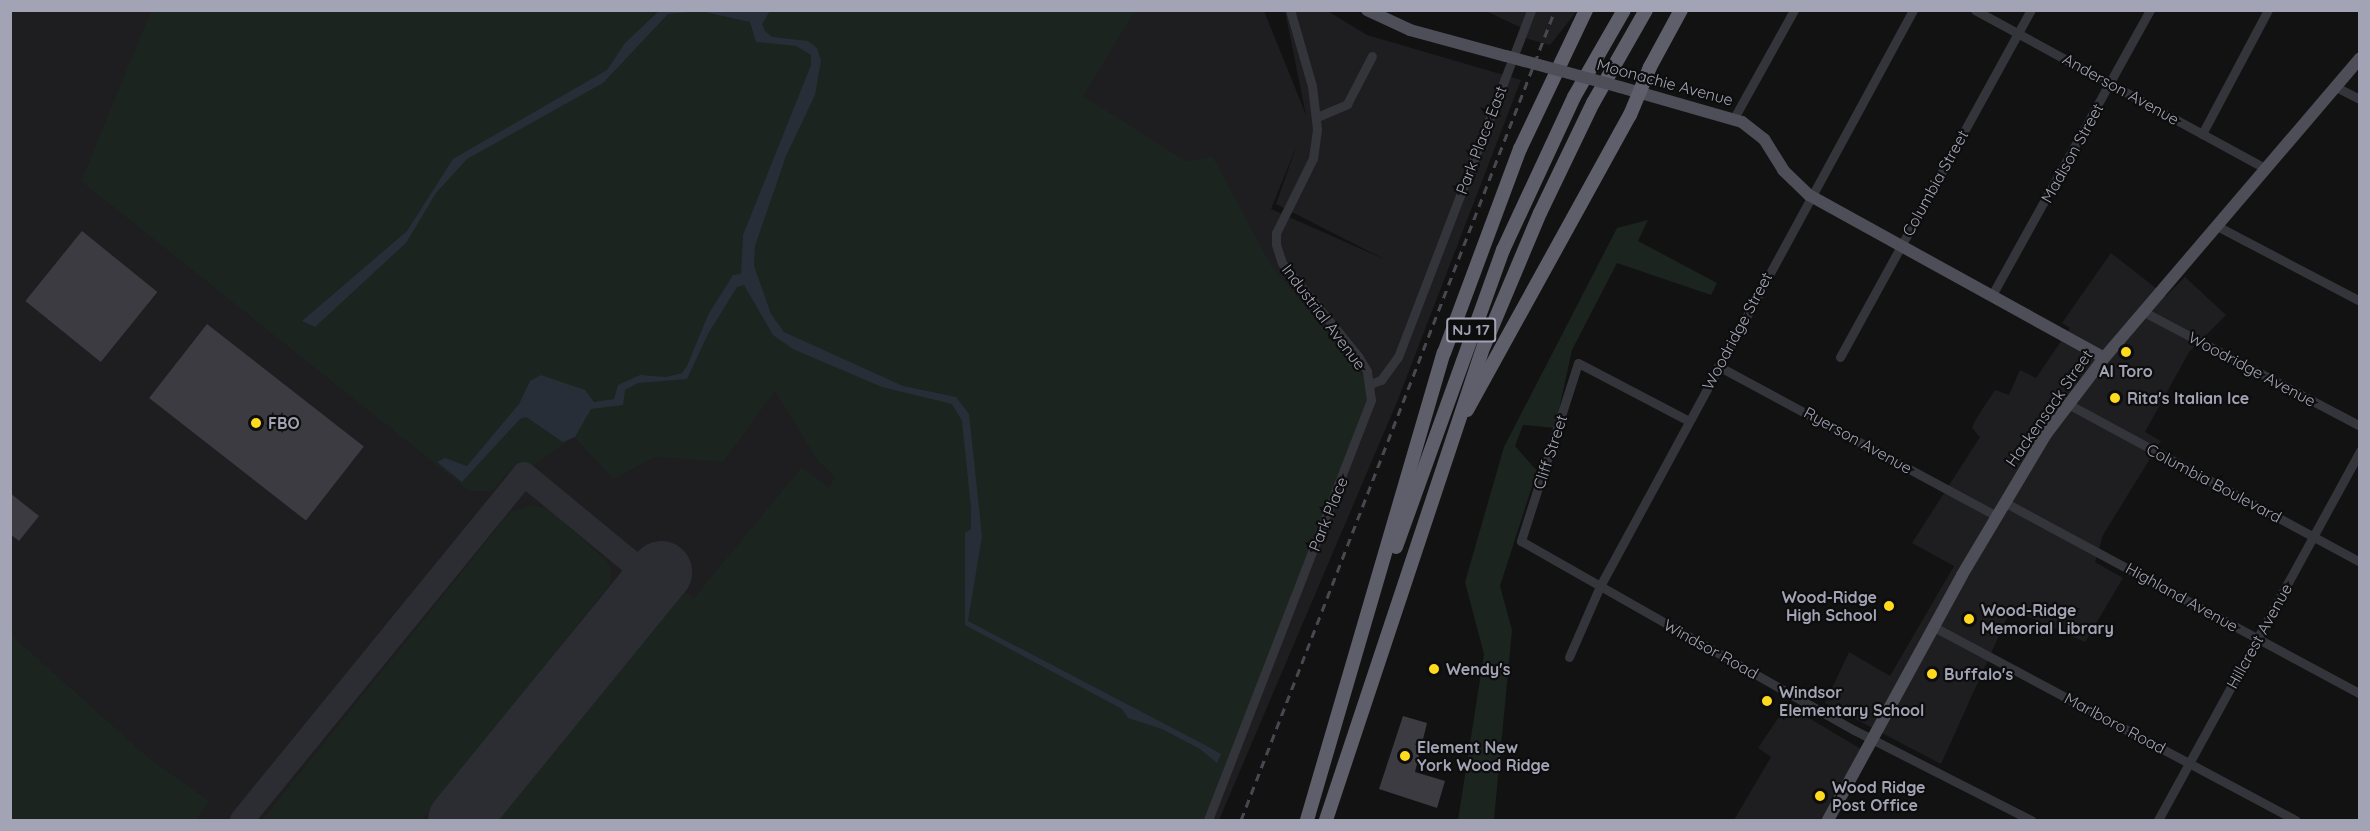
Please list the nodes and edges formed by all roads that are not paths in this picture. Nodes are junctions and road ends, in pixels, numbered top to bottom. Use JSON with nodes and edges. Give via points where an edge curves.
{"nodes":[{"id":1,"x":1290,"y":10,"type":"edge"},
{"id":2,"x":1367,"y":10,"type":"edge"},
{"id":3,"x":1531,"y":10,"type":"edge"},
{"id":4,"x":1586,"y":10,"type":"edge"},
{"id":5,"x":1624,"y":10,"type":"edge"},
{"id":6,"x":1646,"y":10,"type":"edge"},
{"id":7,"x":1681,"y":10,"type":"edge"},
{"id":8,"x":1794,"y":10,"type":"edge"},
{"id":9,"x":1913,"y":10,"type":"edge"},
{"id":10,"x":1975,"y":10,"type":"edge"},
{"id":11,"x":2031,"y":10,"type":"edge"},
{"id":12,"x":2150,"y":10,"type":"edge"},
{"id":13,"x":2268,"y":10,"type":"edge"},
{"id":14,"x":2019,"y":33,"type":"junction"},
{"id":15,"x":1372,"y":56,"type":"dead end"},
{"id":16,"x":2360,"y":58,"type":"edge"},
{"id":17,"x":1555,"y":69,"type":"junction"},
{"id":18,"x":2112,"y":84,"type":"junction"},
{"id":19,"x":2336,"y":87,"type":"junction"},
{"id":20,"x":1639,"y":93,"type":"junction"},
{"id":21,"x":2360,"y":99,"type":"edge"},
{"id":22,"x":1317,"y":117,"type":"junction"},
{"id":23,"x":1734,"y":118,"type":"junction"},
{"id":24,"x":2202,"y":134,"type":"junction"},
{"id":25,"x":2267,"y":169,"type":"junction"},
{"id":26,"x":1809,"y":195,"type":"junction"},
{"id":27,"x":2217,"y":226,"type":"junction"},
{"id":28,"x":1901,"y":245,"type":"junction"},
{"id":29,"x":1992,"y":295,"type":"junction"},
{"id":30,"x":2360,"y":301,"type":"edge"},
{"id":31,"x":2144,"y":312,"type":"junction"},
{"id":32,"x":1840,"y":357,"type":"dead end"},
{"id":33,"x":2104,"y":358,"type":"junction"},
{"id":34,"x":1718,"y":366,"type":"junction"},
{"id":35,"x":1370,"y":384,"type":"junction"},
{"id":36,"x":2068,"y":404,"type":"junction"},
{"id":37,"x":1463,"y":413,"type":"junction"},
{"id":38,"x":1689,"y":421,"type":"junction"},
{"id":39,"x":2360,"y":426,"type":"edge"},
{"id":40,"x":2360,"y":451,"type":"edge"},
{"id":41,"x":2004,"y":502,"type":"junction"},
{"id":42,"x":1996,"y":516,"type":"junction"},
{"id":43,"x":2315,"y":538,"type":"junction"},
{"id":44,"x":1521,"y":541,"type":"joint"},
{"id":45,"x":2360,"y":562,"type":"edge"},
{"id":46,"x":1600,"y":586,"type":"junction"},
{"id":47,"x":1934,"y":627,"type":"junction"},
{"id":48,"x":2258,"y":638,"type":"junction"},
{"id":49,"x":1569,"y":657,"type":"dead end"},
{"id":50,"x":1355,"y":665,"type":"junction"},
{"id":51,"x":2360,"y":694,"type":"edge"},
{"id":52,"x":1874,"y":737,"type":"junction"},
{"id":53,"x":2190,"y":762,"type":"junction"},
{"id":54,"x":1208,"y":820,"type":"edge"},
{"id":55,"x":1307,"y":820,"type":"edge"},
{"id":56,"x":1326,"y":820,"type":"edge"},
{"id":57,"x":1828,"y":820,"type":"edge"},
{"id":58,"x":2031,"y":820,"type":"edge"},
{"id":59,"x":2158,"y":820,"type":"edge"},
{"id":60,"x":2296,"y":820,"type":"edge"}],
"edges":[{"from":1,"to":22,"type":"street","name":"Industrial Avenue"},
{"from":2,"to":17,"type":"main road","name":"Moonachie Avenue","bridge":true,"via":[[1410,30]]},
{"from":3,"to":35,"type":"street","name":"Park Place East","via":[[1398,357],[1381,380]]},
{"from":4,"to":17,"type":"highway"},
{"from":5,"to":50,"type":"highway","number":"NJ 17","via":[[1569,108],[1503,250]]},
{"from":6,"to":37,"type":"highway","number":"NJ 17","via":[[1593,103],[1539,213],[1484,346]]},
{"from":7,"to":20,"type":"highway"},
{"from":8,"to":23,"type":"street"},
{"from":9,"to":26,"type":"street","name":"Woodridge Street"},
{"from":10,"to":14,"type":"street","name":"Anderson Avenue"},
{"from":11,"to":14,"type":"street","name":"Columbia Street"},
{"from":12,"to":18,"type":"street","name":"Madison Street"},
{"from":13,"to":24,"type":"street"},
{"from":14,"to":18,"type":"street","name":"Anderson Avenue"},
{"from":14,"to":28,"type":"street","name":"Columbia Street"},
{"from":15,"to":22,"type":"street","via":[[1347,105]]},
{"from":16,"to":19,"type":"main road","name":"Hackensack Street"},
{"from":17,"to":20,"type":"main road","name":"Moonachie Avenue","bridge":true},
{"from":17,"to":50,"type":"highway","via":[[1520,149],[1444,353]]},
{"from":18,"to":24,"type":"street","name":"Anderson Avenue"},
{"from":18,"to":29,"type":"street","name":"Madison Street"},
{"from":19,"to":21,"type":"street"},
{"from":19,"to":25,"type":"main road","name":"Hackensack Street"},
{"from":20,"to":23,"type":"main road","name":"Moonachie Avenue"},
{"from":20,"to":37,"type":"highway","via":[[1484,385]]},
{"from":22,"to":35,"type":"street","name":"Industrial Avenue","via":[[1313,158],[1276,233],[1276,243],[1282,262],[1358,356]]},
{"from":23,"to":26,"type":"main road","name":"Moonachie Avenue","via":[[1764,139],[1790,179]]},
{"from":24,"to":25,"type":"street","name":"Anderson Avenue"},
{"from":25,"to":27,"type":"main road","name":"Hackensack Street"},
{"from":26,"to":28,"type":"main road","name":"Moonachie Avenue"},
{"from":26,"to":34,"type":"street","name":"Woodridge Street"},
{"from":27,"to":30,"type":"street"},
{"from":27,"to":31,"type":"main road","name":"Hackensack Street"},
{"from":28,"to":29,"type":"main road","name":"Moonachie Avenue"},
{"from":28,"to":32,"type":"street","name":"Columbia Street"},
{"from":29,"to":33,"type":"main road","name":"Moonachie Avenue"},
{"from":31,"to":33,"type":"main road","name":"Hackensack Street"},
{"from":31,"to":39,"type":"street","name":"Woodridge Avenue"},
{"from":33,"to":36,"type":"main road","name":"Hackensack Street"},
{"from":34,"to":38,"type":"street","name":"Woodridge Street"},
{"from":34,"to":42,"type":"street","name":"Ryerson Avenue"},
{"from":35,"to":54,"type":"street","name":"Park Place","via":[[1366,419]]},
{"from":36,"to":41,"type":"main road","name":"Hackensack Street"},
{"from":36,"to":43,"type":"street","name":"Columbia Boulevard"},
{"from":37,"to":56,"type":"highway","number":"NJ 17"},
{"from":38,"to":44,"type":"street","name":"Cliff Street","via":[[1578,363]]},
{"from":38,"to":46,"type":"street","name":"Woodridge Street"},
{"from":40,"to":43,"type":"street","name":"Hillcrest Avenue"},
{"from":41,"to":42,"type":"main road","name":"Hackensack Street"},
{"from":41,"to":48,"type":"street","name":"Highland Avenue"},
{"from":42,"to":47,"type":"main road","name":"Hackensack Street"},
{"from":43,"to":45,"type":"street","name":"Columbia Boulevard"},
{"from":43,"to":48,"type":"street","name":"Hillcrest Avenue"},
{"from":44,"to":46,"type":"street","name":"Windsor Road"},
{"from":46,"to":49,"type":"street","name":"Woodridge Street"},
{"from":46,"to":52,"type":"street","name":"Windsor Road","via":[[1854,730]]},
{"from":47,"to":52,"type":"main road","name":"Hackensack Street"},
{"from":47,"to":53,"type":"street","name":"Marlboro Road"},
{"from":48,"to":51,"type":"street","name":"Highland Avenue"},
{"from":48,"to":53,"type":"street","name":"Hillcrest Avenue"},
{"from":50,"to":55,"type":"highway","number":"NJ 17"},
{"from":52,"to":57,"type":"main road","name":"Hackensack Street"},
{"from":52,"to":58,"type":"street","name":"Windsor Road"},
{"from":53,"to":59,"type":"street","name":"Hillcrest Avenue"},
{"from":53,"to":60,"type":"street","name":"Marlboro Road"}]}
